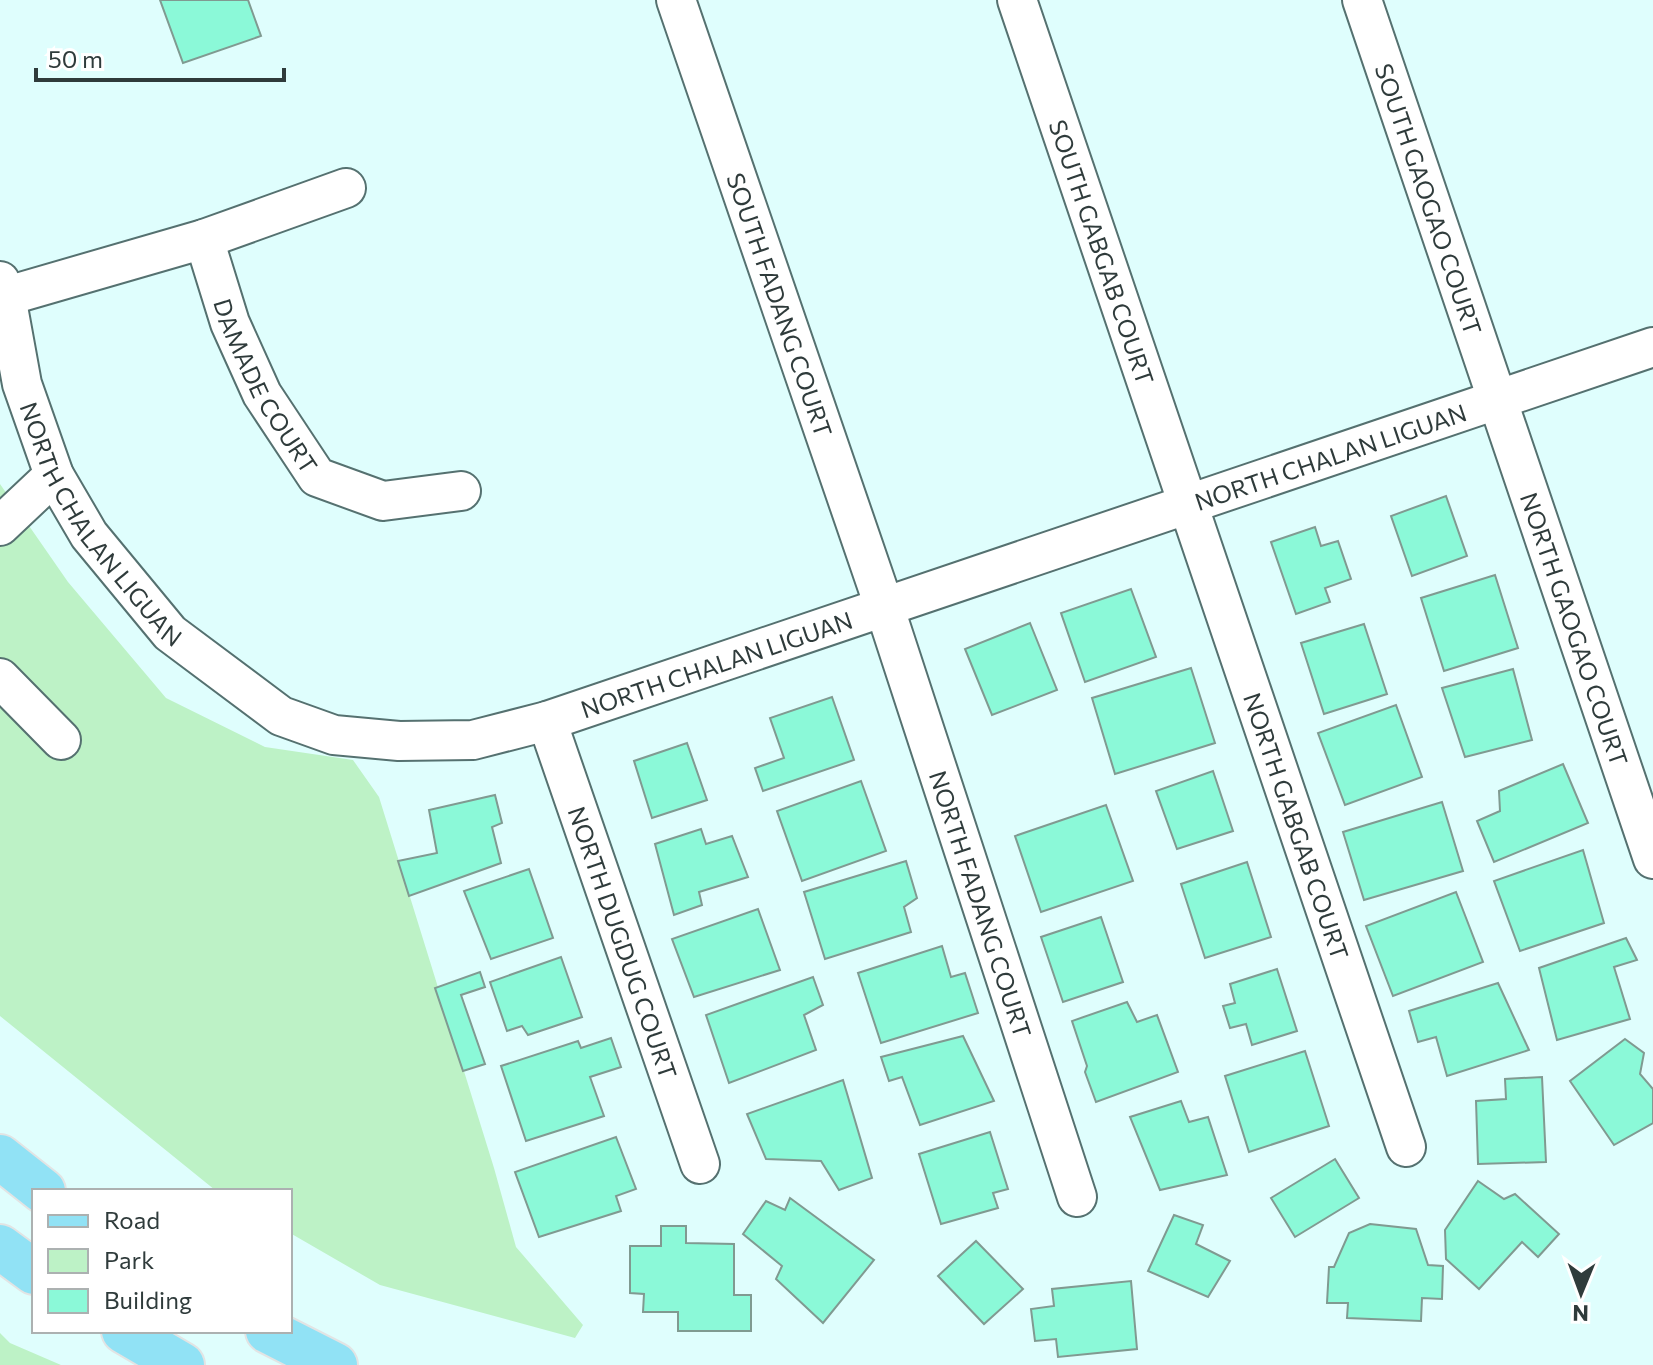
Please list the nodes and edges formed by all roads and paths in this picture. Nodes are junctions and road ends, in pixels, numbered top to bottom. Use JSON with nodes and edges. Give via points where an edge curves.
{"nodes":[{"id":1,"x":676,"y":0,"type":"edge"},
{"id":2,"x":1017,"y":0,"type":"edge"},
{"id":3,"x":1362,"y":0,"type":"edge"},
{"id":4,"x":346,"y":188,"type":"dead end"},
{"id":5,"x":204,"y":239,"type":"junction"},
{"id":6,"x":2,"y":292,"type":"edge"},
{"id":7,"x":1653,"y":347,"type":"edge"},
{"id":8,"x":1496,"y":400,"type":"junction"},
{"id":9,"x":54,"y":475,"type":"junction"},
{"id":10,"x":461,"y":491,"type":"dead end"},
{"id":11,"x":1188,"y":504,"type":"junction"},
{"id":12,"x":0,"y":526,"type":"edge"},
{"id":13,"x":885,"y":609,"type":"junction"},
{"id":14,"x":0,"y":678,"type":"edge"},
{"id":15,"x":547,"y":721,"type":"junction"},
{"id":16,"x":61,"y":740,"type":"dead end"},
{"id":17,"x":1653,"y":859,"type":"edge"},
{"id":18,"x":1406,"y":1147,"type":"dead end"},
{"id":19,"x":0,"y":1157,"type":"edge"},
{"id":20,"x":700,"y":1164,"type":"dead end"},
{"id":21,"x":40,"y":1189,"type":"edge"},
{"id":22,"x":1077,"y":1197,"type":"dead end"},
{"id":23,"x":0,"y":1247,"type":"edge"},
{"id":24,"x":32,"y":1271,"type":"edge"},
{"id":25,"x":127,"y":1333,"type":"edge"},
{"id":26,"x":272,"y":1333,"type":"edge"},
{"id":27,"x":182,"y":1365,"type":"edge"},
{"id":28,"x":335,"y":1365,"type":"edge"}],
"edges":[{"from":1,"to":13,"type":"street","name":"SOUTH FADANG COURT"},
{"from":2,"to":11,"type":"street","name":"SOUTH GABGAB COURT"},
{"from":3,"to":8,"type":"street","name":"SOUTH GAOGAO COURT"},
{"from":4,"to":5,"type":"street"},
{"from":5,"to":6,"type":"street"},
{"from":5,"to":10,"type":"street","name":"DAMADE COURT","via":[[230,323],[262,394],[317,477],[383,501]]},
{"from":6,"to":9,"type":"street","name":"NORTH CHALAN LIGUAN","via":[[22,384]]},
{"from":7,"to":8,"type":"street","name":"NORTH CHALAN LIGUAN"},
{"from":8,"to":11,"type":"street","name":"NORTH CHALAN LIGUAN"},
{"from":8,"to":17,"type":"street","name":"NORTH GAOGAO COURT"},
{"from":9,"to":12,"type":"street"},
{"from":9,"to":15,"type":"street","name":"NORTH CHALAN LIGUAN","via":[[89,535],[170,633],[281,716],[334,735],[399,741],[473,740]]},
{"from":11,"to":13,"type":"street","name":"NORTH CHALAN LIGUAN"},
{"from":11,"to":18,"type":"street","name":"NORTH GABGAB COURT"},
{"from":13,"to":15,"type":"street","name":"NORTH CHALAN LIGUAN"},
{"from":13,"to":22,"type":"street","name":"NORTH FADANG COURT"},
{"from":14,"to":16,"type":"street"},
{"from":15,"to":20,"type":"street","name":"NORTH DUGDUG COURT"},
{"from":19,"to":21,"type":"main road"},
{"from":23,"to":24,"type":"main road"},
{"from":25,"to":27,"type":"main road"},
{"from":26,"to":28,"type":"main road"}]}
